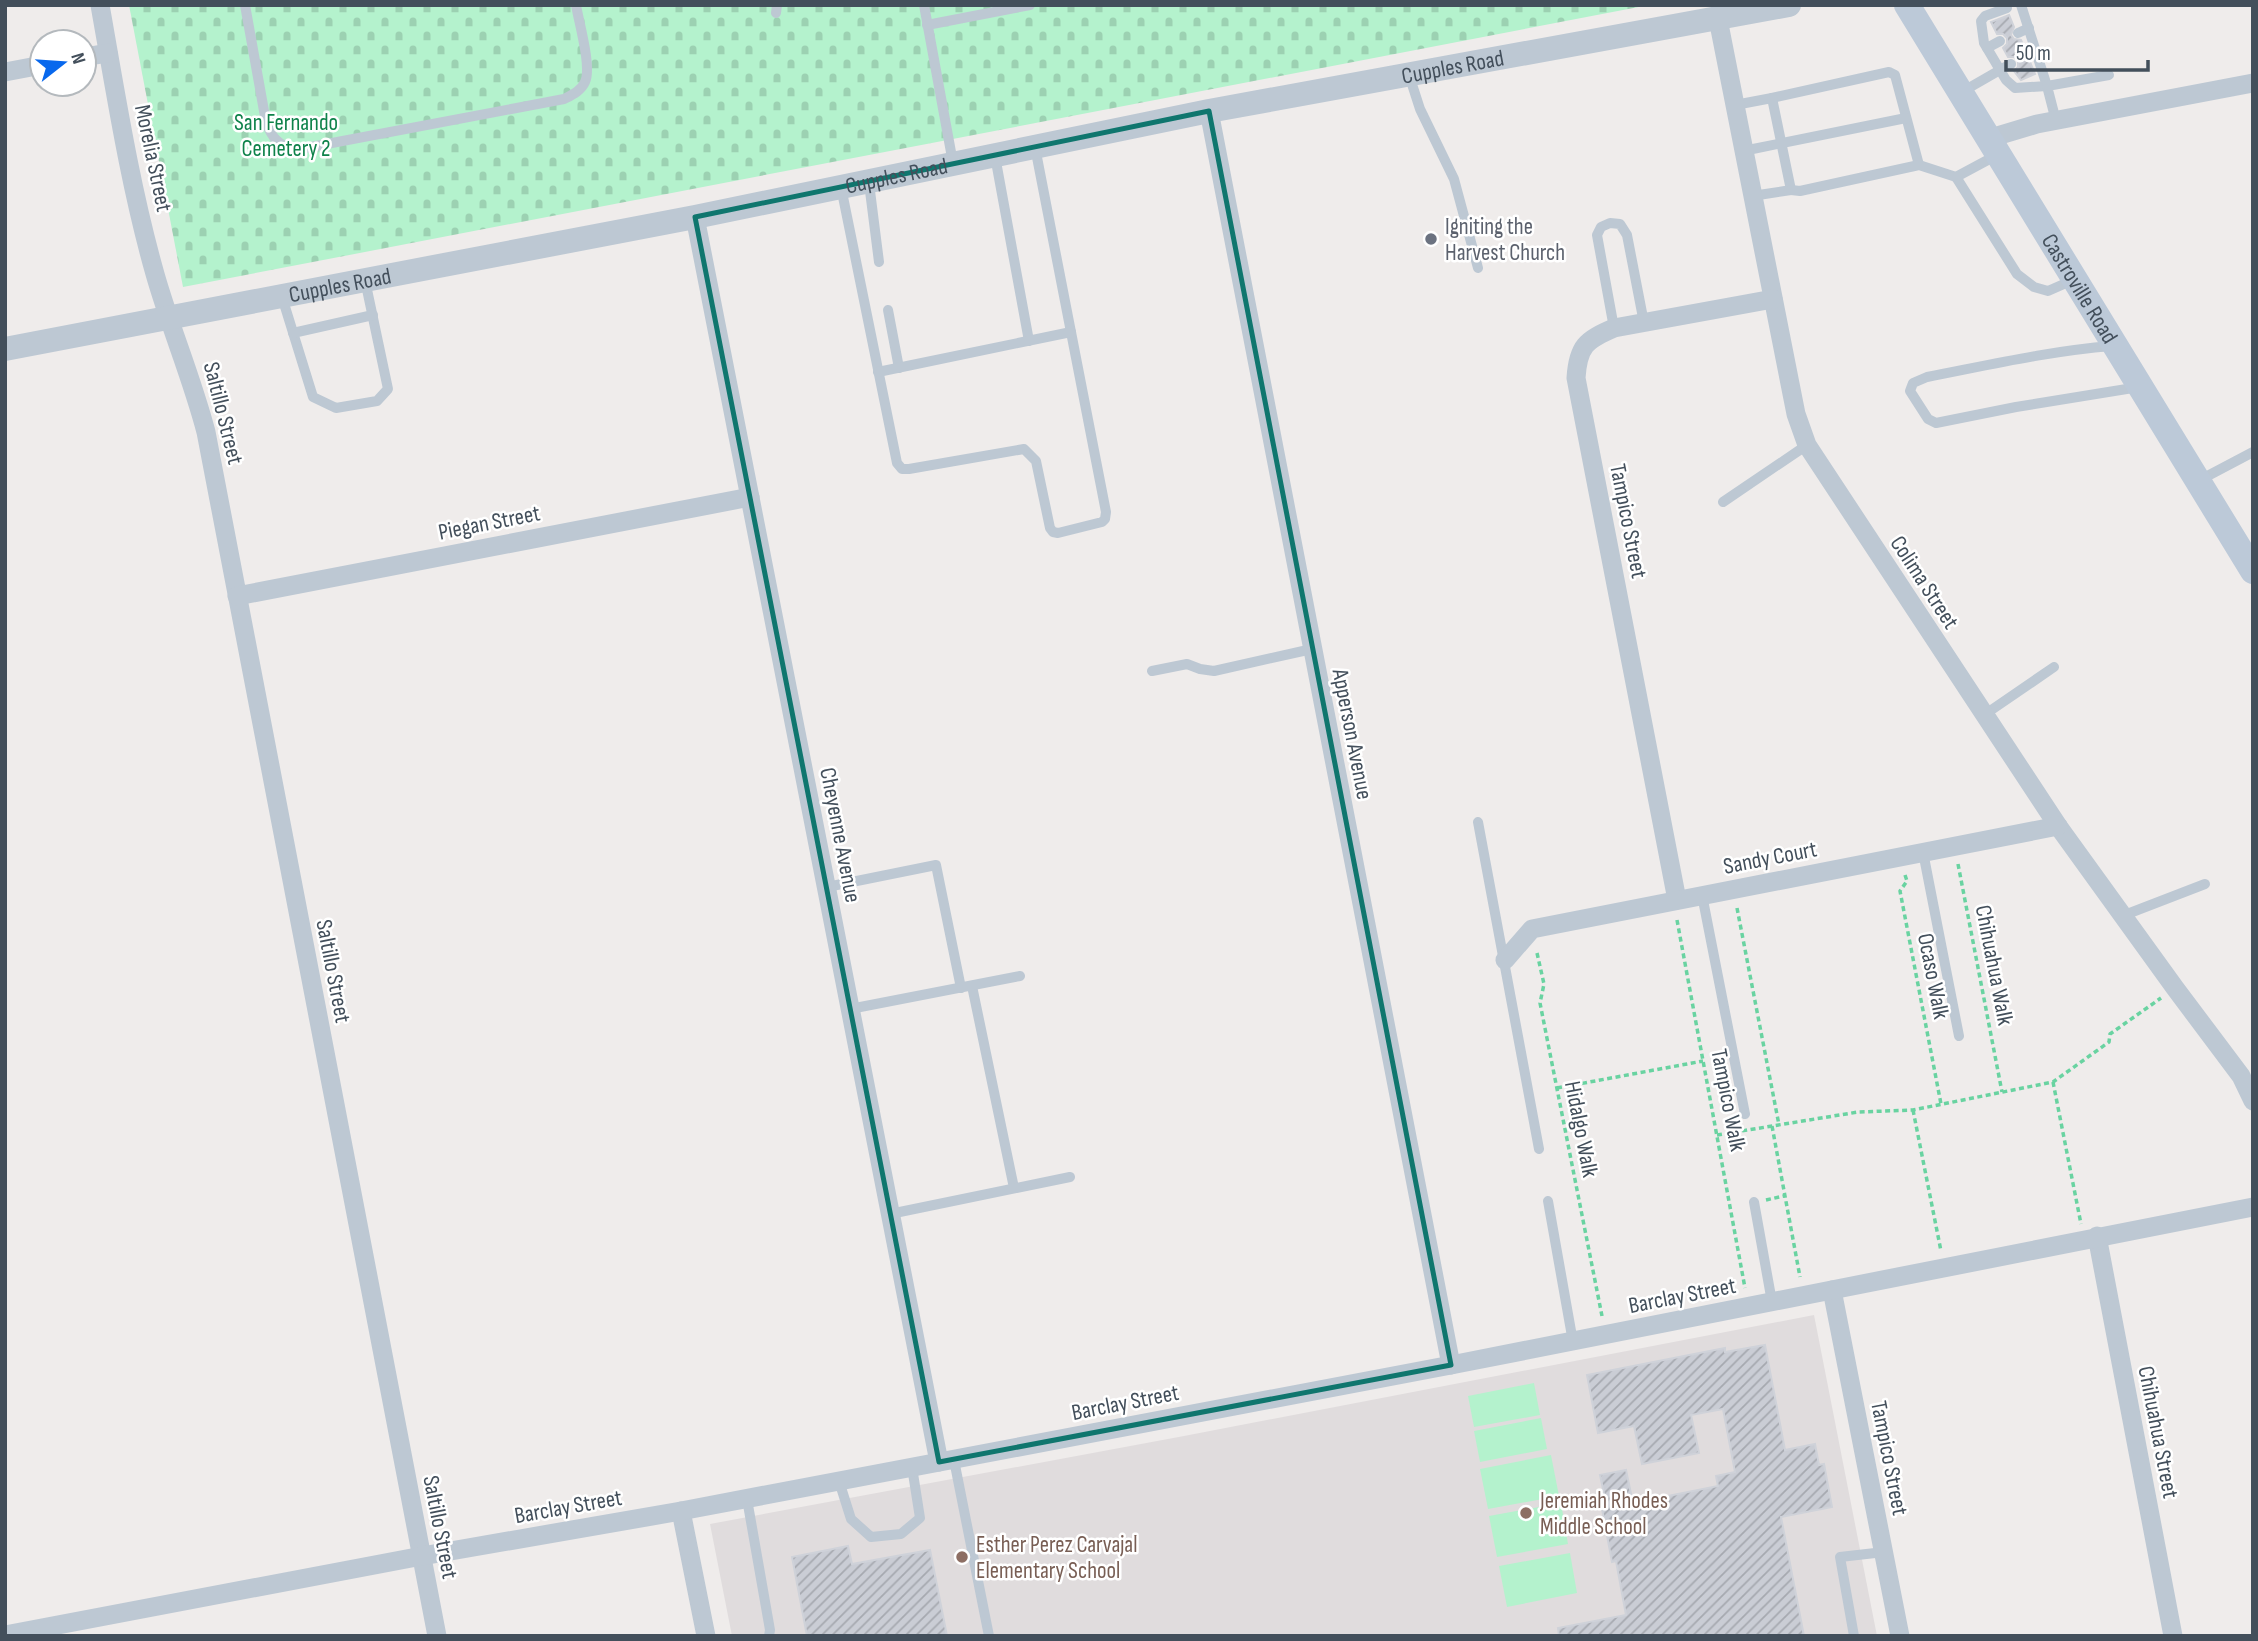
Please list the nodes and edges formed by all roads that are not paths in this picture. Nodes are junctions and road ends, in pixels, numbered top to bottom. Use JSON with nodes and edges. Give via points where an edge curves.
{"nodes":[{"id":1,"x":100,"y":5,"type":"edge"},
{"id":2,"x":245,"y":5,"type":"edge"},
{"id":3,"x":576,"y":5,"type":"edge"},
{"id":4,"x":923,"y":5,"type":"edge"},
{"id":5,"x":1030,"y":5,"type":"edge"},
{"id":6,"x":1789,"y":5,"type":"edge"},
{"id":7,"x":1907,"y":5,"type":"edge"},
{"id":8,"x":2021,"y":5,"type":"edge"},
{"id":9,"x":2006,"y":7,"type":"edge"},
{"id":10,"x":1718,"y":19,"type":"junction"},
{"id":11,"x":927,"y":25,"type":"junction"},
{"id":12,"x":2029,"y":28,"type":"junction"},
{"id":13,"x":2018,"y":33,"type":"dead end"},
{"id":14,"x":2000,"y":41,"type":"dead end"},
{"id":15,"x":1987,"y":48,"type":"junction"},
{"id":16,"x":108,"y":52,"type":"junction"},
{"id":17,"x":98,"y":54,"type":"edge"},
{"id":18,"x":2011,"y":64,"type":"dead end"},
{"id":19,"x":28,"y":68,"type":"edge"},
{"id":20,"x":2000,"y":70,"type":"junction"},
{"id":21,"x":5,"y":72,"type":"edge"},
{"id":22,"x":1409,"y":75,"type":"junction"},
{"id":23,"x":2109,"y":75,"type":"dead end"},
{"id":24,"x":2253,"y":83,"type":"edge"},
{"id":25,"x":2047,"y":86,"type":"junction"},
{"id":26,"x":1960,"y":93,"type":"junction"},
{"id":27,"x":1772,"y":98,"type":"junction"},
{"id":28,"x":1734,"y":106,"type":"junction"},
{"id":29,"x":1209,"y":111,"type":"junction"},
{"id":30,"x":1906,"y":118,"type":"junction"},
{"id":31,"x":2056,"y":121,"type":"junction"},
{"id":32,"x":1781,"y":144,"type":"junction"},
{"id":33,"x":1035,"y":147,"type":"junction"},
{"id":34,"x":1992,"y":147,"type":"junction"},
{"id":35,"x":1743,"y":151,"type":"junction"},
{"id":36,"x":995,"y":155,"type":"junction"},
{"id":37,"x":953,"y":164,"type":"junction"},
{"id":38,"x":1919,"y":164,"type":"junction"},
{"id":39,"x":1956,"y":177,"type":"junction"},
{"id":40,"x":869,"y":181,"type":"junction"},
{"id":41,"x":841,"y":187,"type":"junction"},
{"id":42,"x":1791,"y":190,"type":"junction"},
{"id":43,"x":1752,"y":196,"type":"junction"},
{"id":44,"x":695,"y":217,"type":"junction"},
{"id":45,"x":879,"y":262,"type":"dead end"},
{"id":46,"x":1478,"y":268,"type":"dead end"},
{"id":47,"x":2074,"y":279,"type":"junction"},
{"id":48,"x":365,"y":280,"type":"junction"},
{"id":49,"x":281,"y":297,"type":"junction"},
{"id":50,"x":1773,"y":299,"type":"junction"},
{"id":51,"x":888,"y":310,"type":"dead end"},
{"id":52,"x":373,"y":315,"type":"junction"},
{"id":53,"x":170,"y":318,"type":"junction"},
{"id":54,"x":1644,"y":323,"type":"junction"},
{"id":55,"x":1614,"y":328,"type":"junction"},
{"id":56,"x":1071,"y":332,"type":"junction"},
{"id":57,"x":293,"y":333,"type":"junction"},
{"id":58,"x":1029,"y":341,"type":"junction"},
{"id":59,"x":2115,"y":346,"type":"junction"},
{"id":60,"x":5,"y":349,"type":"edge"},
{"id":61,"x":899,"y":368,"type":"junction"},
{"id":62,"x":878,"y":372,"type":"junction"},
{"id":63,"x":2140,"y":387,"type":"junction"},
{"id":64,"x":1807,"y":445,"type":"junction"},
{"id":65,"x":2253,"y":452,"type":"edge"},
{"id":66,"x":2197,"y":482,"type":"junction"},
{"id":67,"x":750,"y":497,"type":"junction"},
{"id":68,"x":1723,"y":502,"type":"dead end"},
{"id":69,"x":2253,"y":571,"type":"edge"},
{"id":70,"x":237,"y":596,"type":"junction"},
{"id":71,"x":1312,"y":649,"type":"junction"},
{"id":72,"x":2054,"y":667,"type":"dead end"},
{"id":73,"x":1153,"y":671,"type":"dead end"},
{"id":74,"x":1984,"y":715,"type":"junction"},
{"id":75,"x":1478,"y":822,"type":"dead end"},
{"id":76,"x":2058,"y":826,"type":"junction"},
{"id":77,"x":1923,"y":852,"type":"junction"},
{"id":78,"x":2205,"y":884,"type":"dead end"},
{"id":79,"x":827,"y":887,"type":"junction"},
{"id":80,"x":1702,"y":895,"type":"junction"},
{"id":81,"x":1675,"y":900,"type":"junction"},
{"id":82,"x":2122,"y":916,"type":"junction"},
{"id":83,"x":1505,"y":960,"type":"junction"},
{"id":84,"x":1020,"y":976,"type":"dead end"},
{"id":85,"x":972,"y":986,"type":"junction"},
{"id":86,"x":961,"y":988,"type":"junction"},
{"id":87,"x":850,"y":1009,"type":"junction"},
{"id":88,"x":1959,"y":1036,"type":"dead end"},
{"id":89,"x":2253,"y":1101,"type":"edge"},
{"id":90,"x":1745,"y":1114,"type":"dead end"},
{"id":91,"x":1539,"y":1149,"type":"dead end"},
{"id":92,"x":1070,"y":1177,"type":"dead end"},
{"id":93,"x":1014,"y":1188,"type":"junction"},
{"id":94,"x":1548,"y":1201,"type":"dead end"},
{"id":95,"x":1755,"y":1202,"type":"dead end"},
{"id":96,"x":2253,"y":1207,"type":"edge"},
{"id":97,"x":890,"y":1214,"type":"junction"},
{"id":98,"x":2090,"y":1238,"type":"junction"},
{"id":99,"x":1832,"y":1290,"type":"junction"},
{"id":100,"x":1772,"y":1302,"type":"junction"},
{"id":101,"x":1573,"y":1342,"type":"junction"},
{"id":102,"x":1451,"y":1365,"type":"junction"},
{"id":103,"x":946,"y":1461,"type":"junction"},
{"id":104,"x":912,"y":1467,"type":"junction"},
{"id":105,"x":839,"y":1481,"type":"junction"},
{"id":106,"x":747,"y":1499,"type":"junction"},
{"id":107,"x":681,"y":1511,"type":"junction"},
{"id":108,"x":1884,"y":1552,"type":"junction"},
{"id":109,"x":422,"y":1556,"type":"junction"},
{"id":110,"x":5,"y":1635,"type":"edge"},
{"id":111,"x":438,"y":1636,"type":"edge"},
{"id":112,"x":706,"y":1636,"type":"edge"},
{"id":113,"x":769,"y":1636,"type":"edge"},
{"id":114,"x":989,"y":1636,"type":"edge"},
{"id":115,"x":1854,"y":1636,"type":"edge"},
{"id":116,"x":1900,"y":1636,"type":"edge"},
{"id":117,"x":2173,"y":1636,"type":"edge"}],
"edges":[{"from":1,"to":16,"type":"street","name":"Morelia Street"},
{"from":2,"to":3,"type":"lane","via":[[266,122],[281,146],[295,150],[564,99],[586,81]]},
{"from":4,"to":11,"type":"lane"},
{"from":5,"to":11,"type":"lane"},
{"from":6,"to":10,"type":"street","name":"Cupples Road"},
{"from":7,"to":26,"type":"main road","name":"Castroville Road"},
{"from":8,"to":9,"type":"lane"},
{"from":8,"to":12,"type":"lane"},
{"from":9,"to":15,"type":"lane","via":[[1981,22]]},
{"from":10,"to":22,"type":"street","name":"Cupples Road"},
{"from":10,"to":28,"type":"street","name":"Colima Street"},
{"from":11,"to":37,"type":"lane"},
{"from":12,"to":13,"type":"lane"},
{"from":12,"to":25,"type":"lane","via":[[2032,54]]},
{"from":14,"to":15,"type":"lane"},
{"from":15,"to":20,"type":"lane"},
{"from":16,"to":17,"type":"street"},
{"from":16,"to":53,"type":"street","name":"Morelia Street","via":[[134,186]]},
{"from":18,"to":20,"type":"lane"},
{"from":19,"to":21,"type":"street"},
{"from":20,"to":25,"type":"lane","via":[[2015,88]]},
{"from":20,"to":26,"type":"lane"},
{"from":22,"to":29,"type":"street","name":"Cupples Road"},
{"from":22,"to":46,"type":"lane","via":[[1454,179]]},
{"from":23,"to":25,"type":"lane"},
{"from":24,"to":31,"type":"street"},
{"from":25,"to":31,"type":"lane"},
{"from":26,"to":34,"type":"main road","name":"Castroville Road"},
{"from":27,"to":28,"type":"lane"},
{"from":27,"to":30,"type":"lane","via":[[1889,72],[1895,75]]},
{"from":27,"to":32,"type":"lane"},
{"from":28,"to":35,"type":"street","name":"Colima Street"},
{"from":29,"to":33,"type":"street","name":"Cupples Road"},
{"from":29,"to":71,"type":"street","name":"Apperson Avenue"},
{"from":30,"to":32,"type":"lane"},
{"from":30,"to":38,"type":"lane"},
{"from":31,"to":34,"type":"street"},
{"from":32,"to":35,"type":"lane"},
{"from":32,"to":42,"type":"lane"},
{"from":33,"to":36,"type":"street","name":"Cupples Road"},
{"from":33,"to":56,"type":"lane"},
{"from":34,"to":39,"type":"lane"},
{"from":34,"to":47,"type":"main road","name":"Castroville Road"},
{"from":35,"to":43,"type":"street","name":"Colima Street"},
{"from":36,"to":37,"type":"street","name":"Cupples Road"},
{"from":36,"to":58,"type":"lane"},
{"from":37,"to":40,"type":"street","name":"Cupples Road"},
{"from":38,"to":39,"type":"lane"},
{"from":38,"to":42,"type":"lane"},
{"from":39,"to":47,"type":"lane","via":[[2017,274],[2034,288],[2048,291]]},
{"from":40,"to":41,"type":"street","name":"Cupples Road"},
{"from":40,"to":45,"type":"lane"},
{"from":41,"to":44,"type":"street","name":"Cupples Road"},
{"from":41,"to":62,"type":"lane"},
{"from":42,"to":43,"type":"lane"},
{"from":43,"to":50,"type":"street","name":"Colima Street"},
{"from":44,"to":48,"type":"street","name":"Cupples Road"},
{"from":44,"to":67,"type":"street","name":"Cheyenne Avenue"},
{"from":47,"to":59,"type":"main road","name":"Castroville Road"},
{"from":48,"to":49,"type":"street","name":"Cupples Road"},
{"from":48,"to":52,"type":"lane"},
{"from":49,"to":53,"type":"street","name":"Cupples Road"},
{"from":49,"to":57,"type":"lane"},
{"from":50,"to":54,"type":"street","name":"Tampico Street"},
{"from":50,"to":64,"type":"street","name":"Colima Street","via":[[1796,414]]},
{"from":51,"to":61,"type":"lane"},
{"from":52,"to":57,"type":"lane"},
{"from":52,"to":57,"type":"lane","via":[[388,389],[377,401],[336,408],[313,397]]},
{"from":53,"to":60,"type":"street","name":"Cupples Road"},
{"from":53,"to":70,"type":"street","name":"Saltillo Street","via":[[206,432]]},
{"from":54,"to":55,"type":"street","name":"Tampico Street"},
{"from":54,"to":55,"type":"lane","via":[[1627,234],[1620,224],[1610,223],[1597,235]]},
{"from":55,"to":81,"type":"street","name":"Tampico Street","via":[[1588,341],[1579,354],[1576,377]]},
{"from":56,"to":58,"type":"lane"},
{"from":56,"to":62,"type":"lane","via":[[1106,512],[1102,522],[1058,533],[1050,528],[1036,461],[1024,449],[902,469]]},
{"from":58,"to":61,"type":"lane"},
{"from":59,"to":63,"type":"main road","name":"Castroville Road"},
{"from":59,"to":63,"type":"lane","via":[[2022,357],[1927,377],[1913,383],[1910,391],[1928,419],[1937,424]]},
{"from":61,"to":62,"type":"lane"},
{"from":63,"to":66,"type":"main road","name":"Castroville Road"},
{"from":64,"to":68,"type":"lane"},
{"from":64,"to":74,"type":"street","name":"Colima Street"},
{"from":65,"to":66,"type":"lane"},
{"from":66,"to":69,"type":"main road","name":"Castroville Road"},
{"from":67,"to":70,"type":"street","name":"Piegan Street"},
{"from":67,"to":79,"type":"street","name":"Cheyenne Avenue"},
{"from":70,"to":109,"type":"street","name":"Saltillo Street"},
{"from":71,"to":73,"type":"lane","via":[[1214,671],[1187,664]]},
{"from":71,"to":102,"type":"street","name":"Apperson Avenue"},
{"from":72,"to":74,"type":"lane"},
{"from":74,"to":76,"type":"street","name":"Colima Street"},
{"from":75,"to":83,"type":"lane"},
{"from":76,"to":77,"type":"street","name":"Sandy Court"},
{"from":76,"to":82,"type":"street","name":"Colima Street"},
{"from":77,"to":80,"type":"street","name":"Sandy Court"},
{"from":77,"to":88,"type":"lane"},
{"from":78,"to":82,"type":"lane"},
{"from":79,"to":86,"type":"lane","via":[[936,866]]},
{"from":79,"to":87,"type":"street","name":"Cheyenne Avenue"},
{"from":80,"to":81,"type":"street","name":"Sandy Court"},
{"from":80,"to":90,"type":"lane"},
{"from":81,"to":83,"type":"street","name":"Sandy Court","via":[[1532,929]]},
{"from":82,"to":89,"type":"street","name":"Colima Street","via":[[2241,1076]]},
{"from":83,"to":91,"type":"lane"},
{"from":84,"to":85,"type":"lane"},
{"from":85,"to":86,"type":"lane"},
{"from":85,"to":93,"type":"lane"},
{"from":86,"to":87,"type":"lane"},
{"from":87,"to":97,"type":"street","name":"Cheyenne Avenue"},
{"from":92,"to":93,"type":"lane"},
{"from":93,"to":97,"type":"lane"},
{"from":94,"to":101,"type":"lane"},
{"from":95,"to":100,"type":"lane"},
{"from":96,"to":98,"type":"street","name":"Barclay Street"},
{"from":97,"to":103,"type":"street","name":"Cheyenne Avenue"},
{"from":98,"to":99,"type":"street","name":"Barclay Street"},
{"from":98,"to":117,"type":"street","name":"Chihuahua Street"},
{"from":99,"to":100,"type":"street","name":"Barclay Street"},
{"from":99,"to":108,"type":"street","name":"Tampico Street"},
{"from":100,"to":101,"type":"street","name":"Barclay Street"},
{"from":101,"to":102,"type":"street","name":"Barclay Street"},
{"from":102,"to":103,"type":"street","name":"Barclay Street"},
{"from":103,"to":104,"type":"street","name":"Barclay Street"},
{"from":103,"to":114,"type":"lane"},
{"from":104,"to":105,"type":"street","name":"Barclay Street"},
{"from":104,"to":105,"type":"lane","via":[[920,1518],[901,1534],[871,1537],[851,1519]]},
{"from":105,"to":106,"type":"street","name":"Barclay Street"},
{"from":106,"to":107,"type":"street","name":"Barclay Street"},
{"from":106,"to":113,"type":"lane"},
{"from":107,"to":109,"type":"street","name":"Barclay Street"},
{"from":107,"to":112,"type":"street"},
{"from":108,"to":115,"type":"lane","via":[[1840,1558]]},
{"from":108,"to":116,"type":"street","name":"Tampico Street"},
{"from":109,"to":110,"type":"street","name":"Barclay Street"},
{"from":109,"to":111,"type":"street","name":"Saltillo Street"}]}
